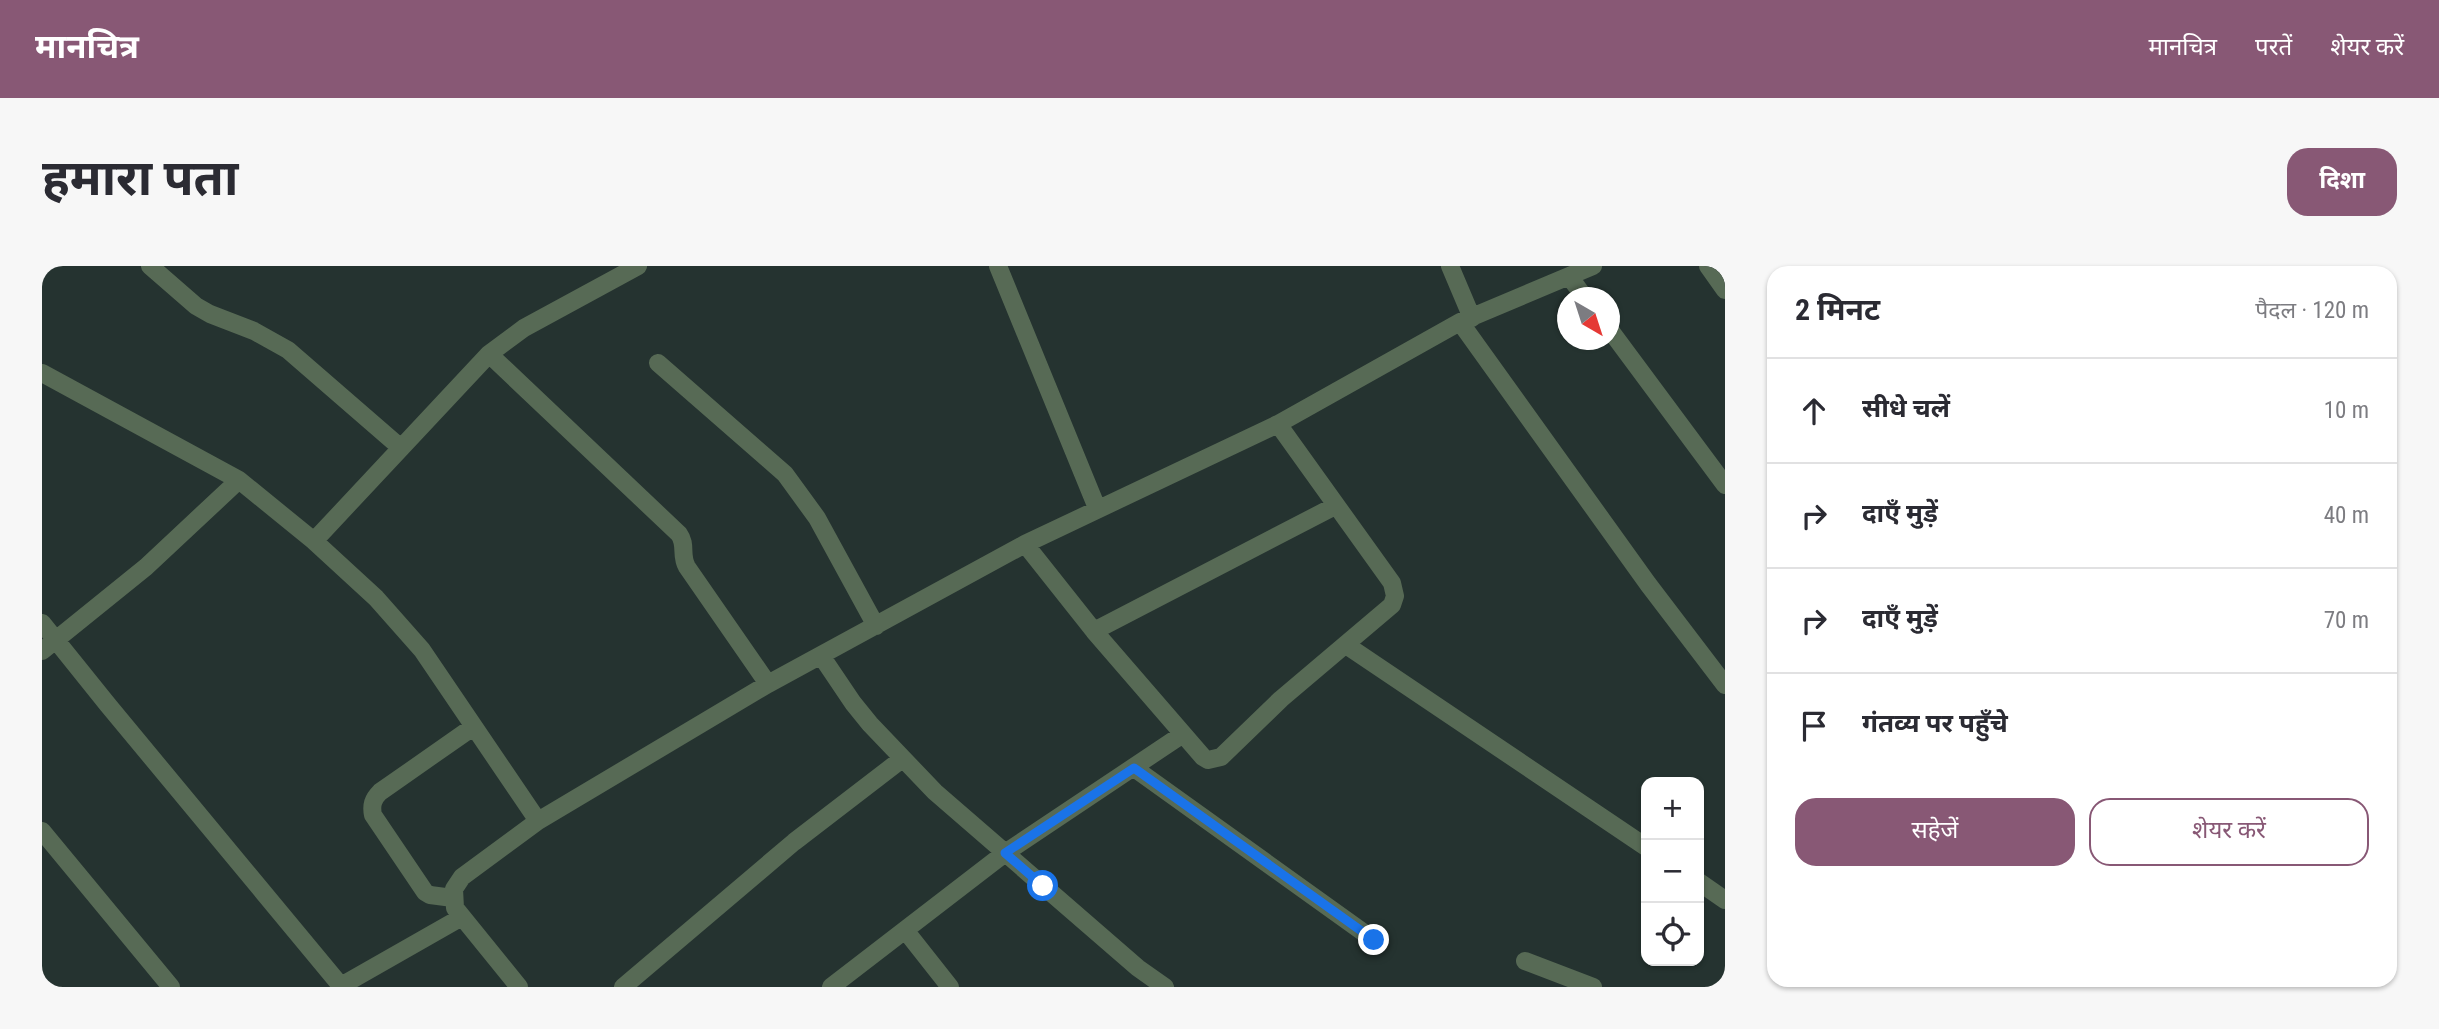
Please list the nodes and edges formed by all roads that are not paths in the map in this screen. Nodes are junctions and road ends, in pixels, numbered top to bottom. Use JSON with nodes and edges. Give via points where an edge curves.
{"nodes":[{"id":1,"x":150,"y":266,"type":"edge"},
{"id":2,"x":638,"y":266,"type":"edge"},
{"id":3,"x":998,"y":266,"type":"edge"},
{"id":4,"x":1450,"y":266,"type":"edge"},
{"id":5,"x":1593,"y":266,"type":"edge"},
{"id":6,"x":1707,"y":266,"type":"edge"},
{"id":7,"x":1569,"y":276,"type":"junction"},
{"id":8,"x":1577,"y":287,"type":"edge"},
{"id":9,"x":1725,"y":290,"type":"edge"},
{"id":10,"x":1466,"y":320,"type":"junction"},
{"id":11,"x":1620,"y":345,"type":"edge"},
{"id":12,"x":489,"y":354,"type":"junction"},
{"id":13,"x":658,"y":363,"type":"dead end"},
{"id":14,"x":42,"y":373,"type":"edge"},
{"id":15,"x":1278,"y":424,"type":"junction"},
{"id":16,"x":401,"y":448,"type":"junction"},
{"id":17,"x":239,"y":480,"type":"junction"},
{"id":18,"x":1725,"y":485,"type":"edge"},
{"id":19,"x":1335,"y":506,"type":"junction"},
{"id":20,"x":1097,"y":508,"type":"junction"},
{"id":21,"x":314,"y":541,"type":"junction"},
{"id":22,"x":1025,"y":544,"type":"junction"},
{"id":23,"x":42,"y":623,"type":"edge"},
{"id":24,"x":876,"y":626,"type":"junction"},
{"id":25,"x":1094,"y":631,"type":"junction"},
{"id":26,"x":1346,"y":645,"type":"junction"},
{"id":27,"x":49,"y":646,"type":"edge"},
{"id":28,"x":822,"y":657,"type":"junction"},
{"id":29,"x":768,"y":684,"type":"junction"},
{"id":30,"x":1725,"y":685,"type":"edge"},
{"id":31,"x":473,"y":727,"type":"junction"},
{"id":32,"x":1183,"y":734,"type":"junction"},
{"id":33,"x":902,"y":759,"type":"junction"},
{"id":34,"x":1134,"y":768,"type":"junction"},
{"id":35,"x":538,"y":821,"type":"junction"},
{"id":36,"x":42,"y":831,"type":"edge"},
{"id":37,"x":1641,"y":844,"type":"edge"},
{"id":38,"x":1005,"y":853,"type":"junction"},
{"id":39,"x":1704,"y":885,"type":"edge"},
{"id":40,"x":453,"y":898,"type":"junction"},
{"id":41,"x":1725,"y":900,"type":"edge"},
{"id":42,"x":462,"y":917,"type":"junction"},
{"id":43,"x":905,"y":930,"type":"junction"},
{"id":44,"x":1374,"y":940,"type":"dead end"},
{"id":45,"x":1525,"y":961,"type":"dead end"},
{"id":46,"x":340,"y":986,"type":"edge"},
{"id":47,"x":171,"y":987,"type":"edge"},
{"id":48,"x":519,"y":987,"type":"edge"},
{"id":49,"x":624,"y":987,"type":"edge"},
{"id":50,"x":831,"y":987,"type":"edge"},
{"id":51,"x":950,"y":987,"type":"edge"},
{"id":52,"x":1165,"y":987,"type":"edge"},
{"id":53,"x":1593,"y":987,"type":"edge"}],
"edges":[{"from":1,"to":16,"type":"street","via":[[196,306],[288,350]]},
{"from":2,"to":12,"type":"street","via":[[524,328]]},
{"from":3,"to":20,"type":"street"},
{"from":4,"to":10,"type":"street"},
{"from":5,"to":7,"type":"street"},
{"from":6,"to":9,"type":"street"},
{"from":7,"to":8,"type":"street"},
{"from":7,"to":10,"type":"street"},
{"from":10,"to":15,"type":"street"},
{"from":10,"to":30,"type":"street","via":[[1648,584]]},
{"from":11,"to":18,"type":"street"},
{"from":12,"to":16,"type":"street"},
{"from":12,"to":29,"type":"street","via":[[679,534],[687,567]]},
{"from":13,"to":24,"type":"street","via":[[785,474],[817,518]]},
{"from":14,"to":17,"type":"street"},
{"from":15,"to":19,"type":"street"},
{"from":15,"to":20,"type":"street"},
{"from":16,"to":21,"type":"street"},
{"from":17,"to":21,"type":"street"},
{"from":17,"to":27,"type":"street","via":[[146,567]]},
{"from":19,"to":25,"type":"street"},
{"from":19,"to":26,"type":"street","via":[[1392,583],[1395,596],[1392,605]]},
{"from":20,"to":22,"type":"street"},
{"from":21,"to":31,"type":"street","via":[[400,624]]},
{"from":22,"to":24,"type":"street"},
{"from":22,"to":25,"type":"street"},
{"from":23,"to":27,"type":"street"},
{"from":24,"to":28,"type":"street"},
{"from":25,"to":32,"type":"street"},
{"from":26,"to":32,"type":"street","via":[[1221,757],[1208,760]]},
{"from":26,"to":37,"type":"street"},
{"from":27,"to":46,"type":"street"},
{"from":28,"to":29,"type":"street"},
{"from":28,"to":33,"type":"street","via":[[853,703]]},
{"from":29,"to":35,"type":"street"},
{"from":31,"to":35,"type":"street"},
{"from":31,"to":40,"type":"street","via":[[380,792],[371,808],[425,892]]},
{"from":32,"to":34,"type":"street"},
{"from":33,"to":38,"type":"street"},
{"from":33,"to":49,"type":"street","via":[[794,842]]},
{"from":34,"to":38,"type":"street"},
{"from":34,"to":44,"type":"street"},
{"from":35,"to":40,"type":"street","via":[[462,877]]},
{"from":36,"to":47,"type":"street"},
{"from":38,"to":43,"type":"street"},
{"from":38,"to":52,"type":"street"},
{"from":39,"to":41,"type":"street"},
{"from":40,"to":42,"type":"street"},
{"from":42,"to":46,"type":"street"},
{"from":42,"to":48,"type":"street"},
{"from":43,"to":50,"type":"street"},
{"from":43,"to":51,"type":"street"},
{"from":45,"to":53,"type":"street"}]}
